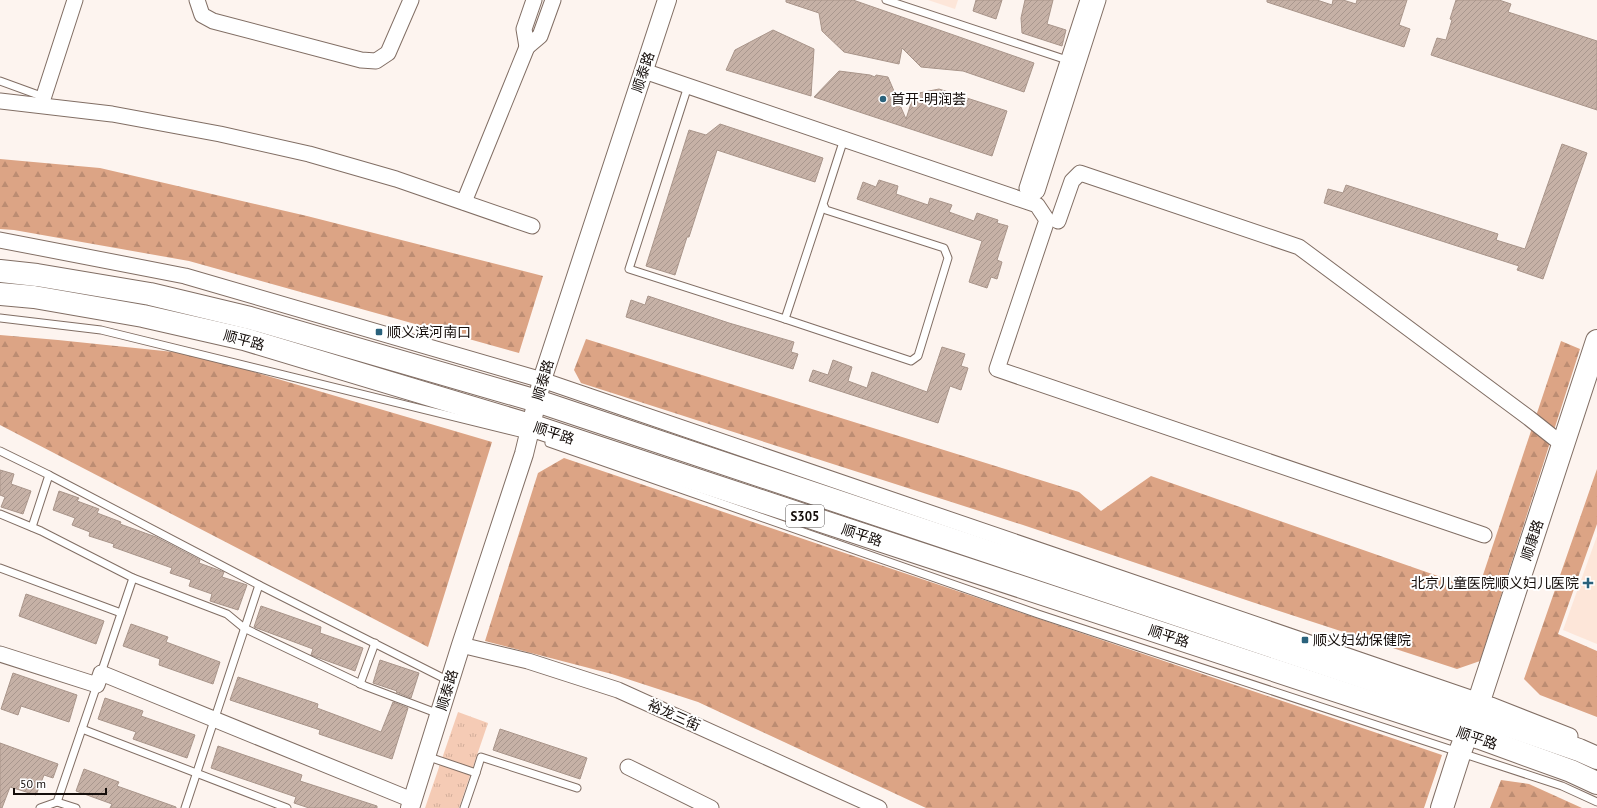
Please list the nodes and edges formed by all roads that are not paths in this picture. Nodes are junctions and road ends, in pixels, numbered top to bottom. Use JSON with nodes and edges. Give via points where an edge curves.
{"nodes":[{"id":1,"x":75,"y":0,"type":"edge"},
{"id":2,"x":197,"y":0,"type":"edge"},
{"id":3,"x":411,"y":0,"type":"edge"},
{"id":4,"x":534,"y":0,"type":"edge"},
{"id":5,"x":553,"y":0,"type":"edge"},
{"id":6,"x":667,"y":0,"type":"edge"},
{"id":7,"x":886,"y":0,"type":"edge"},
{"id":8,"x":1088,"y":0,"type":"edge"},
{"id":9,"x":1098,"y":0,"type":"edge"},
{"id":10,"x":527,"y":47,"type":"junction"},
{"id":11,"x":1073,"y":62,"type":"junction"},
{"id":12,"x":644,"y":71,"type":"junction"},
{"id":13,"x":0,"y":81,"type":"edge"},
{"id":14,"x":688,"y":86,"type":"junction"},
{"id":15,"x":0,"y":101,"type":"edge"},
{"id":16,"x":43,"y":101,"type":"junction"},
{"id":17,"x":844,"y":139,"type":"junction"},
{"id":18,"x":1032,"y":190,"type":"dead end"},
{"id":19,"x":464,"y":202,"type":"junction"},
{"id":20,"x":823,"y":204,"type":"junction"},
{"id":21,"x":1058,"y":221,"type":"dead end"},
{"id":22,"x":532,"y":226,"type":"dead end"},
{"id":23,"x":0,"y":240,"type":"edge"},
{"id":24,"x":0,"y":271,"type":"edge"},
{"id":25,"x":0,"y":294,"type":"edge"},
{"id":26,"x":0,"y":318,"type":"edge"},
{"id":27,"x":785,"y":319,"type":"junction"},
{"id":28,"x":1596,"y":344,"type":"edge"},
{"id":29,"x":542,"y":380,"type":"junction"},
{"id":30,"x":1597,"y":388,"type":"edge"},
{"id":31,"x":537,"y":401,"type":"junction"},
{"id":32,"x":534,"y":435,"type":"junction"},
{"id":33,"x":1563,"y":445,"type":"junction"},
{"id":34,"x":0,"y":451,"type":"edge"},
{"id":35,"x":49,"y":475,"type":"junction"},
{"id":36,"x":0,"y":514,"type":"edge"},
{"id":37,"x":32,"y":527,"type":"junction"},
{"id":38,"x":1484,"y":535,"type":"dead end"},
{"id":39,"x":0,"y":568,"type":"edge"},
{"id":40,"x":132,"y":578,"type":"junction"},
{"id":41,"x":259,"y":585,"type":"junction"},
{"id":42,"x":121,"y":613,"type":"junction"},
{"id":43,"x":244,"y":628,"type":"junction"},
{"id":44,"x":375,"y":643,"type":"junction"},
{"id":45,"x":461,"y":645,"type":"junction"},
{"id":46,"x":0,"y":654,"type":"edge"},
{"id":47,"x":99,"y":679,"type":"junction"},
{"id":48,"x":450,"y":681,"type":"junction"},
{"id":49,"x":360,"y":684,"type":"junction"},
{"id":50,"x":439,"y":714,"type":"junction"},
{"id":51,"x":214,"y":720,"type":"junction"},
{"id":52,"x":1476,"y":727,"type":"junction"},
{"id":53,"x":82,"y":729,"type":"junction"},
{"id":54,"x":1597,"y":747,"type":"edge"},
{"id":55,"x":426,"y":756,"type":"junction"},
{"id":56,"x":1597,"y":758,"type":"edge"},
{"id":57,"x":628,"y":767,"type":"dead end"},
{"id":58,"x":196,"y":773,"type":"junction"},
{"id":59,"x":476,"y":773,"type":"junction"},
{"id":60,"x":1597,"y":783,"type":"edge"},
{"id":61,"x":577,"y":788,"type":"dead end"},
{"id":62,"x":57,"y":802,"type":"junction"},
{"id":63,"x":1597,"y":802,"type":"edge"},
{"id":64,"x":411,"y":804,"type":"edge"},
{"id":65,"x":40,"y":808,"type":"edge"},
{"id":66,"x":76,"y":808,"type":"edge"},
{"id":67,"x":185,"y":808,"type":"edge"},
{"id":68,"x":286,"y":808,"type":"edge"},
{"id":69,"x":464,"y":808,"type":"edge"},
{"id":70,"x":711,"y":808,"type":"edge"},
{"id":71,"x":879,"y":808,"type":"edge"},
{"id":72,"x":1442,"y":808,"type":"edge"},
{"id":73,"x":1457,"y":808,"type":"edge"}],
"edges":[{"from":1,"to":16,"type":"street"},
{"from":2,"to":3,"type":"street","via":[[202,15],[214,21],[361,60],[376,61],[388,53]]},
{"from":4,"to":10,"type":"street","via":[[524,29]]},
{"from":5,"to":10,"type":"street","via":[[540,36]]},
{"from":6,"to":12,"type":"street","name":"顺泰路"},
{"from":7,"to":11,"type":"lane"},
{"from":8,"to":11,"type":"street"},
{"from":9,"to":11,"type":"street"},
{"from":10,"to":19,"type":"street"},
{"from":11,"to":18,"type":"street"},
{"from":12,"to":14,"type":"street"},
{"from":12,"to":29,"type":"street","name":"顺泰路"},
{"from":13,"to":16,"type":"lane"},
{"from":14,"to":17,"type":"street"},
{"from":14,"to":27,"type":"lane","via":[[629,269]]},
{"from":15,"to":16,"type":"street"},
{"from":16,"to":19,"type":"street","via":[[220,134],[309,154]]},
{"from":17,"to":20,"type":"lane"},
{"from":17,"to":38,"type":"street","via":[[1038,205],[1047,220],[997,369]]},
{"from":19,"to":22,"type":"street"},
{"from":20,"to":27,"type":"lane"},
{"from":20,"to":27,"type":"lane","via":[[826,210],[944,248],[948,258],[918,356],[911,361]]},
{"from":21,"to":33,"type":"street","via":[[1072,181],[1080,173],[1299,247]]},
{"from":23,"to":29,"type":"street","via":[[185,276]]},
{"from":24,"to":31,"type":"main road","name":"顺平路","number":"S305","via":[[150,294],[250,318]]},
{"from":25,"to":32,"type":"main road","name":"顺平路","number":"S305","via":[[34,297],[143,316],[244,339]]},
{"from":26,"to":32,"type":"lane","via":[[101,330]]},
{"from":28,"to":33,"type":"main road","name":"顺康路"},
{"from":29,"to":31,"type":"street","name":"顺泰路"},
{"from":29,"to":52,"type":"street"},
{"from":30,"to":52,"type":"main road","name":"顺康路"},
{"from":31,"to":32,"type":"street","name":"顺泰路"},
{"from":31,"to":52,"type":"main road","name":"顺平路","number":"S305"},
{"from":32,"to":45,"type":"street","name":"顺泰路","via":[[524,454]]},
{"from":32,"to":52,"type":"main road","name":"顺平路","number":"S305"},
{"from":33,"to":52,"type":"main road","name":"顺康路"},
{"from":34,"to":35,"type":"lane"},
{"from":35,"to":37,"type":"lane"},
{"from":35,"to":41,"type":"lane"},
{"from":36,"to":37,"type":"lane"},
{"from":37,"to":40,"type":"lane"},
{"from":39,"to":42,"type":"lane"},
{"from":40,"to":42,"type":"lane"},
{"from":40,"to":43,"type":"lane","via":[[227,614]]},
{"from":41,"to":43,"type":"lane"},
{"from":41,"to":44,"type":"lane"},
{"from":42,"to":47,"type":"lane"},
{"from":43,"to":49,"type":"lane"},
{"from":43,"to":51,"type":"lane"},
{"from":44,"to":48,"type":"lane"},
{"from":44,"to":49,"type":"lane"},
{"from":45,"to":48,"type":"street","name":"顺泰路"},
{"from":45,"to":71,"type":"street","name":"裕龙三街","via":[[528,661],[618,690]]},
{"from":46,"to":47,"type":"street"},
{"from":47,"to":51,"type":"street"},
{"from":47,"to":53,"type":"lane"},
{"from":48,"to":50,"type":"street","name":"顺泰路"},
{"from":49,"to":50,"type":"lane"},
{"from":50,"to":55,"type":"street","name":"顺泰路"},
{"from":51,"to":58,"type":"lane"},
{"from":51,"to":64,"type":"street"},
{"from":52,"to":54,"type":"street"},
{"from":52,"to":56,"type":"main road","name":"顺平路","number":"S305","via":[[1579,750]]},
{"from":52,"to":60,"type":"main road","name":"顺平路","number":"S305"},
{"from":52,"to":63,"type":"lane","via":[[1562,786]]},
{"from":52,"to":72,"type":"main road","name":"顺康路"},
{"from":52,"to":73,"type":"main road","name":"顺康路"},
{"from":53,"to":58,"type":"lane"},
{"from":53,"to":62,"type":"lane"},
{"from":55,"to":59,"type":"lane"},
{"from":55,"to":64,"type":"street","name":"顺泰路"},
{"from":57,"to":70,"type":"street"},
{"from":58,"to":67,"type":"lane"},
{"from":58,"to":68,"type":"lane"},
{"from":59,"to":61,"type":"lane","via":[[481,757]]},
{"from":59,"to":69,"type":"lane"},
{"from":62,"to":65,"type":"lane"},
{"from":62,"to":66,"type":"lane"}]}
